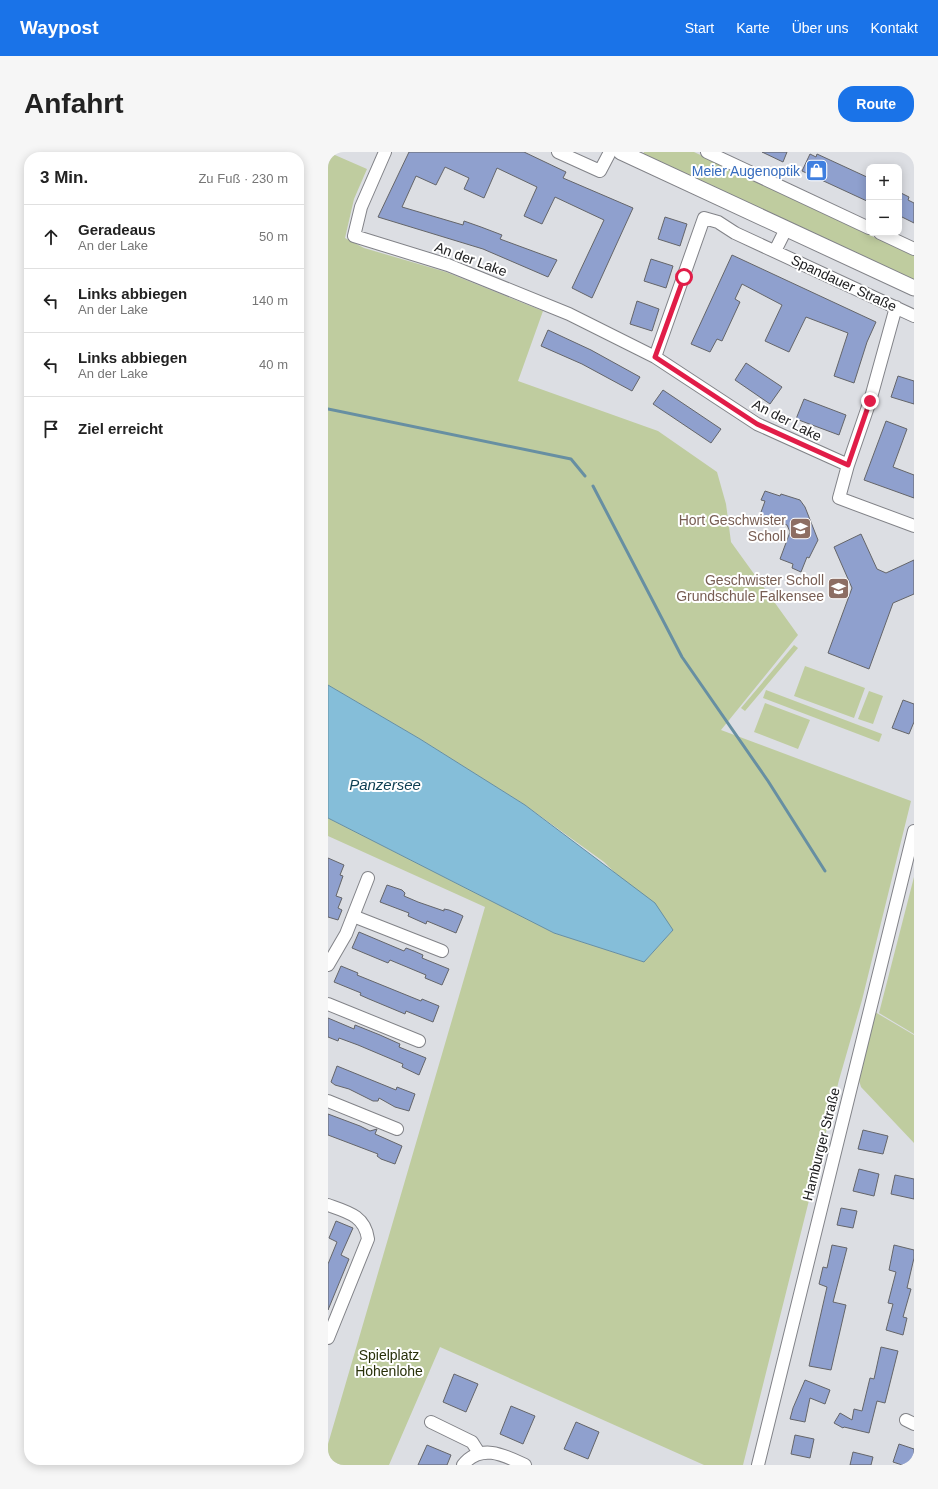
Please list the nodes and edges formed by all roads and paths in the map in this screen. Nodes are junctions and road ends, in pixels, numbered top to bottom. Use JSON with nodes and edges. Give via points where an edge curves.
{"nodes":[{"id":1,"x":385,"y":152,"type":"edge"},
{"id":2,"x":558,"y":152,"type":"edge"},
{"id":3,"x":610,"y":152,"type":"edge"},
{"id":4,"x":621,"y":152,"type":"edge"},
{"id":5,"x":707,"y":152,"type":"edge"},
{"id":6,"x":866,"y":227,"type":"edge"},
{"id":7,"x":786,"y":228,"type":"junction"},
{"id":8,"x":886,"y":236,"type":"edge"},
{"id":9,"x":914,"y":249,"type":"edge"},
{"id":10,"x":775,"y":251,"type":"junction"},
{"id":11,"x":914,"y":288,"type":"edge"},
{"id":12,"x":896,"y":307,"type":"junction"},
{"id":13,"x":914,"y":316,"type":"edge"},
{"id":14,"x":655,"y":357,"type":"junction"},
{"id":15,"x":848,"y":465,"type":"junction"},
{"id":16,"x":914,"y":526,"type":"edge"},
{"id":17,"x":914,"y":831,"type":"edge"},
{"id":18,"x":368,"y":878,"type":"dead end"},
{"id":19,"x":353,"y":916,"type":"junction"},
{"id":20,"x":442,"y":951,"type":"dead end"},
{"id":21,"x":328,"y":965,"type":"edge"},
{"id":22,"x":328,"y":1004,"type":"edge"},
{"id":23,"x":419,"y":1041,"type":"dead end"},
{"id":24,"x":328,"y":1101,"type":"edge"},
{"id":25,"x":397,"y":1129,"type":"dead end"},
{"id":26,"x":328,"y":1204,"type":"edge"},
{"id":27,"x":328,"y":1338,"type":"edge"},
{"id":28,"x":432,"y":1422,"type":"dead end"},
{"id":29,"x":479,"y":1453,"type":"junction"},
{"id":30,"x":463,"y":1465,"type":"edge"},
{"id":31,"x":525,"y":1465,"type":"edge"},
{"id":32,"x":758,"y":1465,"type":"edge"}],
"edges":[{"from":1,"to":14,"type":"street","name":"An der Lake","via":[[361,207],[354,236],[448,265],[552,306]]},
{"from":2,"to":3,"type":"street","via":[[600,171]]},
{"from":4,"to":7,"type":"main road","name":"Spandauer Straße"},
{"from":5,"to":6,"type":"street"},
{"from":7,"to":10,"type":"street","name":"Spandauer Straße"},
{"from":7,"to":11,"type":"main road","name":"Spandauer Straße"},
{"from":8,"to":9,"type":"street"},
{"from":10,"to":12,"type":"street","name":"Spandauer Straße"},
{"from":10,"to":14,"type":"street","name":"Spandauer Straße","via":[[735,233],[718,222],[704,218]]},
{"from":12,"to":13,"type":"street","name":"Spandauer Straße"},
{"from":12,"to":15,"type":"street","via":[[870,401]]},
{"from":14,"to":15,"type":"street","name":"An der Lake","via":[[757,424]]},
{"from":15,"to":16,"type":"street","via":[[839,498]]},
{"from":17,"to":32,"type":"street","name":"Hamburger Straße"},
{"from":18,"to":19,"type":"street"},
{"from":19,"to":20,"type":"street"},
{"from":19,"to":21,"type":"street","via":[[335,956]]},
{"from":22,"to":23,"type":"street"},
{"from":24,"to":25,"type":"street"},
{"from":26,"to":27,"type":"street","via":[[360,1220],[366,1229],[368,1239]]},
{"from":28,"to":29,"type":"street","via":[[472,1442]]},
{"from":29,"to":30,"type":"street","via":[[468,1458]]},
{"from":29,"to":31,"type":"street","via":[[497,1453]]}]}
